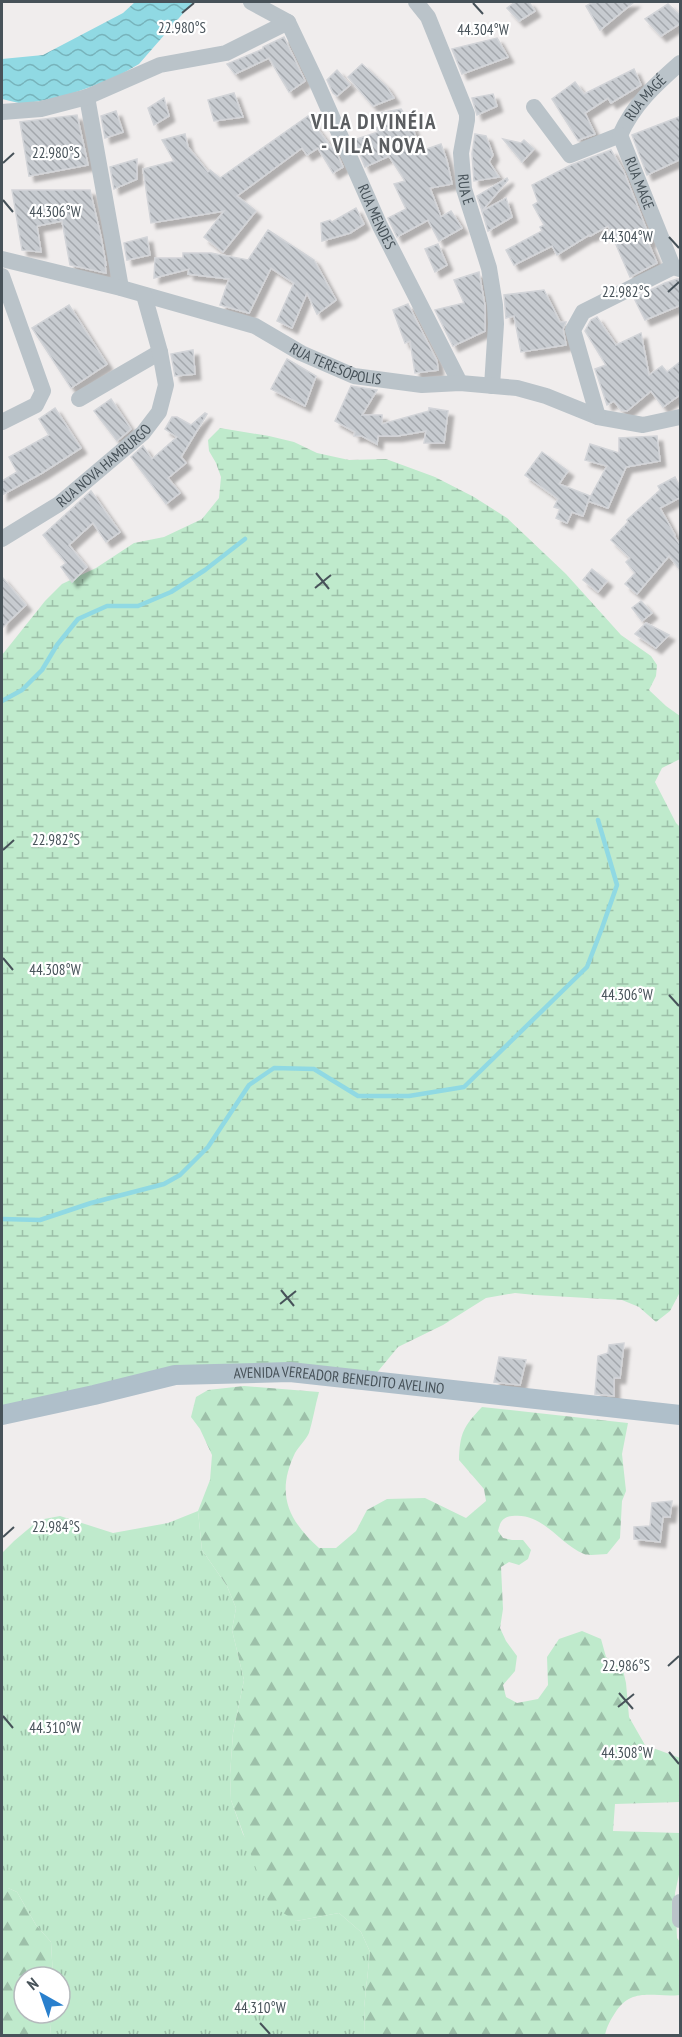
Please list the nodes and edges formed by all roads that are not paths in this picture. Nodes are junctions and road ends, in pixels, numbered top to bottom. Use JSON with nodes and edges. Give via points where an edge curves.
{"nodes":[{"id":1,"x":251,"y":2,"type":"edge"},
{"id":2,"x":416,"y":2,"type":"edge"},
{"id":3,"x":288,"y":22,"type":"junction"},
{"id":4,"x":681,"y":63,"type":"edge"},
{"id":5,"x":87,"y":97,"type":"junction"},
{"id":6,"x":534,"y":107,"type":"dead end"},
{"id":7,"x":2,"y":112,"type":"edge"},
{"id":8,"x":620,"y":135,"type":"junction"},
{"id":9,"x":2,"y":259,"type":"edge"},
{"id":10,"x":677,"y":268,"type":"edge"},
{"id":11,"x":2,"y":276,"type":"edge"},
{"id":12,"x":121,"y":288,"type":"junction"},
{"id":13,"x":144,"y":295,"type":"junction"},
{"id":14,"x":160,"y":352,"type":"junction"},
{"id":15,"x":460,"y":383,"type":"junction"},
{"id":16,"x":492,"y":386,"type":"junction"},
{"id":17,"x":79,"y":399,"type":"dead end"},
{"id":18,"x":598,"y":417,"type":"junction"},
{"id":19,"x":681,"y":417,"type":"edge"},
{"id":20,"x":2,"y":422,"type":"edge"},
{"id":21,"x":2,"y":539,"type":"edge"},
{"id":22,"x":2,"y":1415,"type":"edge"},
{"id":23,"x":681,"y":1415,"type":"edge"},
{"id":24,"x":681,"y":1902,"type":"edge"},
{"id":25,"x":681,"y":1920,"type":"edge"}],
"edges":[{"from":1,"to":3,"type":"street"},
{"from":2,"to":16,"type":"street","name":"RUA E","via":[[428,17],[467,114],[461,153],[464,189],[489,268],[495,305]]},
{"from":3,"to":5,"type":"street","via":[[226,52],[160,65]]},
{"from":3,"to":15,"type":"street","name":"RUA MENDES","via":[[380,226]]},
{"from":4,"to":8,"type":"street","name":"RUA MAGÉ","via":[[650,90],[629,115]]},
{"from":5,"to":7,"type":"street","via":[[41,109]]},
{"from":5,"to":12,"type":"street"},
{"from":6,"to":8,"type":"street","name":"RUA MAGÉ","via":[[570,155]]},
{"from":8,"to":10,"type":"street","name":"RUA MAGE"},
{"from":9,"to":12,"type":"street","name":"RUA TERESÓPOLIS"},
{"from":10,"to":18,"type":"street","via":[[583,312],[573,330]]},
{"from":11,"to":20,"type":"street","via":[[43,391],[36,405]]},
{"from":12,"to":13,"type":"street","name":"RUA TERESÓPOLIS"},
{"from":13,"to":14,"type":"street","name":"RUA NOVA HAMBURGO"},
{"from":13,"to":15,"type":"street","name":"RUA TERESÓPOLIS","via":[[255,326],[354,376],[422,385]]},
{"from":14,"to":17,"type":"street"},
{"from":14,"to":21,"type":"street","name":"RUA NOVA HAMBURGO","via":[[166,385],[159,412],[143,433],[59,504]]},
{"from":15,"to":16,"type":"street","name":"RUA TERESÓPOLIS"},
{"from":16,"to":18,"type":"street","name":"RUA TERESÓPOLIS","via":[[546,396]]},
{"from":18,"to":19,"type":"street","name":"RUA TERESÓPOLIS","via":[[643,425]]},
{"from":22,"to":23,"type":"main road","name":"AVENIDA VEREADOR BENEDITO AVELINO","via":[[175,1375],[290,1372]]},
{"from":24,"to":25,"type":"street"}]}
